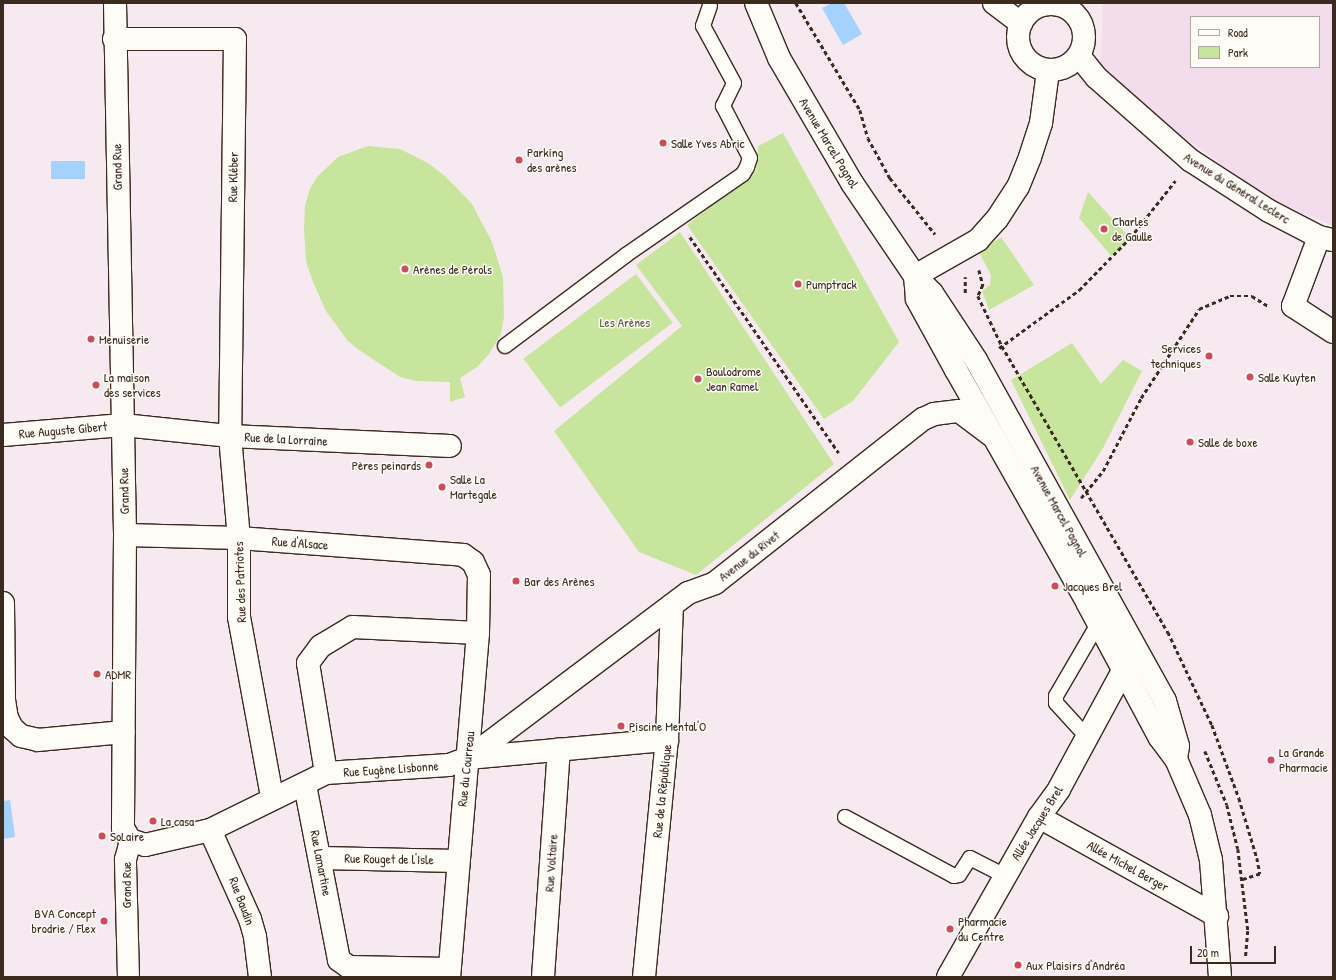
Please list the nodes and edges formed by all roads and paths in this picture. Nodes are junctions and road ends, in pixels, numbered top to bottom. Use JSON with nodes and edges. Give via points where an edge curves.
{"nodes":[{"id":1,"x":115,"y":3,"type":"edge"},
{"id":2,"x":756,"y":3,"type":"edge"},
{"id":3,"x":994,"y":3,"type":"edge"},
{"id":4,"x":1041,"y":4,"type":"edge"},
{"id":5,"x":710,"y":6,"type":"dead end"},
{"id":6,"x":1074,"y":9,"type":"edge"},
{"id":7,"x":1021,"y":23,"type":"junction"},
{"id":8,"x":114,"y":39,"type":"junction"},
{"id":9,"x":1079,"y":56,"type":"junction"},
{"id":10,"x":1048,"y":71,"type":"junction"},
{"id":11,"x":1190,"y":160,"type":"junction"},
{"id":12,"x":678,"y":219,"type":"junction"},
{"id":13,"x":1326,"y":238,"type":"edge"},
{"id":14,"x":977,"y":265,"type":"dead end"},
{"id":15,"x":915,"y":276,"type":"junction"},
{"id":16,"x":1275,"y":310,"type":"dead end"},
{"id":17,"x":1333,"y":332,"type":"edge"},
{"id":18,"x":505,"y":346,"type":"dead end"},
{"id":19,"x":1002,"y":346,"type":"junction"},
{"id":20,"x":976,"y":360,"type":"junction"},
{"id":21,"x":123,"y":425,"type":"junction"},
{"id":22,"x":3,"y":435,"type":"edge"},
{"id":23,"x":991,"y":435,"type":"junction"},
{"id":24,"x":230,"y":436,"type":"junction"},
{"id":25,"x":450,"y":446,"type":"dead end"},
{"id":26,"x":853,"y":474,"type":"junction"},
{"id":27,"x":1082,"y":482,"type":"dead end"},
{"id":28,"x":1078,"y":501,"type":"dead end"},
{"id":29,"x":125,"y":534,"type":"junction"},
{"id":30,"x":239,"y":538,"type":"junction"},
{"id":31,"x":473,"y":562,"type":"joint"},
{"id":32,"x":3,"y":603,"type":"edge"},
{"id":33,"x":672,"y":605,"type":"junction"},
{"id":34,"x":1099,"y":622,"type":"junction"},
{"id":35,"x":478,"y":633,"type":"junction"},
{"id":36,"x":1124,"y":669,"type":"junction"},
{"id":37,"x":124,"y":732,"type":"junction"},
{"id":38,"x":1087,"y":737,"type":"junction"},
{"id":39,"x":667,"y":740,"type":"junction"},
{"id":40,"x":559,"y":750,"type":"junction"},
{"id":41,"x":468,"y":758,"type":"junction"},
{"id":42,"x":1176,"y":759,"type":"junction"},
{"id":43,"x":326,"y":773,"type":"junction"},
{"id":44,"x":305,"y":785,"type":"junction"},
{"id":45,"x":272,"y":797,"type":"junction"},
{"id":46,"x":845,"y":817,"type":"dead end"},
{"id":47,"x":1039,"y":817,"type":"junction"},
{"id":48,"x":210,"y":830,"type":"junction"},
{"id":49,"x":130,"y":840,"type":"junction"},
{"id":50,"x":321,"y":858,"type":"junction"},
{"id":51,"x":457,"y":861,"type":"junction"},
{"id":52,"x":1005,"y":876,"type":"junction"},
{"id":53,"x":1217,"y":916,"type":"junction"},
{"id":54,"x":449,"y":973,"type":"edge"},
{"id":55,"x":128,"y":977,"type":"edge"},
{"id":56,"x":260,"y":977,"type":"edge"},
{"id":57,"x":543,"y":977,"type":"edge"},
{"id":58,"x":644,"y":977,"type":"edge"},
{"id":59,"x":948,"y":977,"type":"edge"},
{"id":60,"x":1220,"y":977,"type":"edge"}],
"edges":[{"from":1,"to":8,"type":"street","name":"Grand Rue"},
{"from":2,"to":15,"type":"street","name":"Avenue Marcel Pagnol","via":[[764,16],[779,58],[800,95],[852,183]]},
{"from":3,"to":7,"type":"street"},
{"from":4,"to":6,"type":"street","via":[[1059,4]]},
{"from":4,"to":7,"type":"street"},
{"from":5,"to":12,"type":"lane","via":[[703,26],[734,83],[723,106],[750,158],[743,174]]},
{"from":6,"to":9,"type":"street","via":[[1085,35]]},
{"from":7,"to":10,"type":"street","via":[[1018,33],[1022,54],[1038,68]]},
{"from":8,"to":21,"type":"street","name":"Grand Rue"},
{"from":8,"to":24,"type":"street","name":"Rue Kléber","via":[[235,40]]},
{"from":9,"to":10,"type":"street","via":[[1065,68]]},
{"from":9,"to":11,"type":"street","name":"Avenue du Général Leclerc","via":[[1097,78]]},
{"from":10,"to":15,"type":"street","via":[[1041,123],[1030,157],[1018,187],[997,220],[978,240]]},
{"from":11,"to":13,"type":"street","name":"Avenue du Général Leclerc","via":[[1269,211]]},
{"from":11,"to":19,"type":"path","via":[[1160,203],[1112,258],[1052,312]]},
{"from":12,"to":18,"type":"lane"},
{"from":12,"to":26,"type":"path"},
{"from":13,"to":17,"type":"street","via":[[1292,306]]},
{"from":14,"to":19,"type":"path","via":[[982,275],[978,296]]},
{"from":15,"to":20,"type":"street","name":"Avenue Marcel Pagnol","via":[[932,293]]},
{"from":15,"to":23,"type":"street","name":"Avenue Marcel Pagnol","via":[[917,299]]},
{"from":16,"to":28,"type":"path","via":[[1252,296],[1230,296],[1199,309],[1141,398],[1103,471],[1088,493]]},
{"from":19,"to":20,"type":"path","via":[[992,354]]},
{"from":19,"to":27,"type":"path"},
{"from":20,"to":42,"type":"street","name":"Avenue Marcel Pagnol","via":[[1165,701],[1178,746]]},
{"from":21,"to":22,"type":"street","name":"Rue Auguste Gibert"},
{"from":21,"to":24,"type":"street","name":"Rue de la Lorraine"},
{"from":21,"to":29,"type":"street","name":"Grand Rue"},
{"from":23,"to":26,"type":"street","name":"Avenue du Rivet","via":[[959,411],[934,414],[923,419]]},
{"from":23,"to":34,"type":"street","name":"Avenue Marcel Pagnol"},
{"from":24,"to":25,"type":"street","name":"Rue de la Lorraine"},
{"from":24,"to":30,"type":"street","name":"Rue des Patriotes"},
{"from":26,"to":33,"type":"street","name":"Avenue du Rivet","via":[[715,583],[688,592]]},
{"from":29,"to":30,"type":"street","name":"Rue d'Alsace"},
{"from":29,"to":37,"type":"street","name":"Grand Rue"},
{"from":30,"to":31,"type":"street","name":"Rue d'Alsace","via":[[462,555]]},
{"from":30,"to":45,"type":"street","name":"Rue des Patriotes","via":[[239,617]]},
{"from":31,"to":35,"type":"street","name":"Rue du Courreau","via":[[479,575]]},
{"from":32,"to":37,"type":"street","via":[[4,700],[6,718],[12,728],[21,736],[38,740]]},
{"from":33,"to":39,"type":"street","name":"Rue de la République"},
{"from":33,"to":41,"type":"street","name":"Avenue du Rivet"},
{"from":34,"to":36,"type":"street","name":"Avenue Marcel Pagnol"},
{"from":34,"to":38,"type":"lane","via":[[1056,696],[1056,703]]},
{"from":35,"to":41,"type":"street","name":"Rue du Courreau"},
{"from":35,"to":43,"type":"street","via":[[354,627],[321,646],[308,663]]},
{"from":36,"to":38,"type":"street","name":"Allée Jacques Brel"},
{"from":36,"to":42,"type":"street","name":"Avenue Marcel Pagnol","via":[[1160,738]]},
{"from":37,"to":49,"type":"street","name":"Grand Rue","via":[[122,828]]},
{"from":38,"to":47,"type":"street","name":"Allée Jacques Brel","via":[[1059,789]]},
{"from":39,"to":40,"type":"street","name":"Rue Eugène Lisbonne"},
{"from":39,"to":58,"type":"street","name":"Rue de la République"},
{"from":40,"to":41,"type":"street","name":"Rue Eugène Lisbonne"},
{"from":40,"to":57,"type":"street","name":"Rue Voltaire"},
{"from":41,"to":43,"type":"street","name":"Rue Eugène Lisbonne","via":[[449,765]]},
{"from":41,"to":51,"type":"street","name":"Rue du Courreau"},
{"from":42,"to":53,"type":"street","name":"Avenue Marcel Pagnol","via":[[1200,815],[1212,860]]},
{"from":43,"to":44,"type":"street","name":"Rue Eugène Lisbonne"},
{"from":44,"to":45,"type":"street","name":"Rue Eugène Lisbonne"},
{"from":44,"to":50,"type":"street","name":"Rue Lamartine"},
{"from":45,"to":48,"type":"street","name":"Rue Eugène Lisbonne"},
{"from":46,"to":52,"type":"lane","via":[[954,876],[959,875],[970,858]]},
{"from":47,"to":52,"type":"street","name":"Allée Jacques Brel"},
{"from":47,"to":53,"type":"street","name":"Allée Michel Berger"},
{"from":48,"to":49,"type":"street","name":"Rue Eugène Lisbonne","via":[[145,845]]},
{"from":48,"to":56,"type":"street","name":"Rue Baudin","via":[[250,919]]},
{"from":49,"to":55,"type":"street","name":"Grand Rue","via":[[125,858]]},
{"from":50,"to":51,"type":"street","name":"Rue Rouget de l'Isle"},
{"from":50,"to":54,"type":"street","name":"Rue Lamartine","via":[[339,960],[349,967]]},
{"from":51,"to":54,"type":"street","name":"Rue du Courreau"},
{"from":52,"to":59,"type":"street","name":"Allée Jacques Brel"},
{"from":53,"to":60,"type":"street","name":"Avenue Marcel Pagnol"}]}
